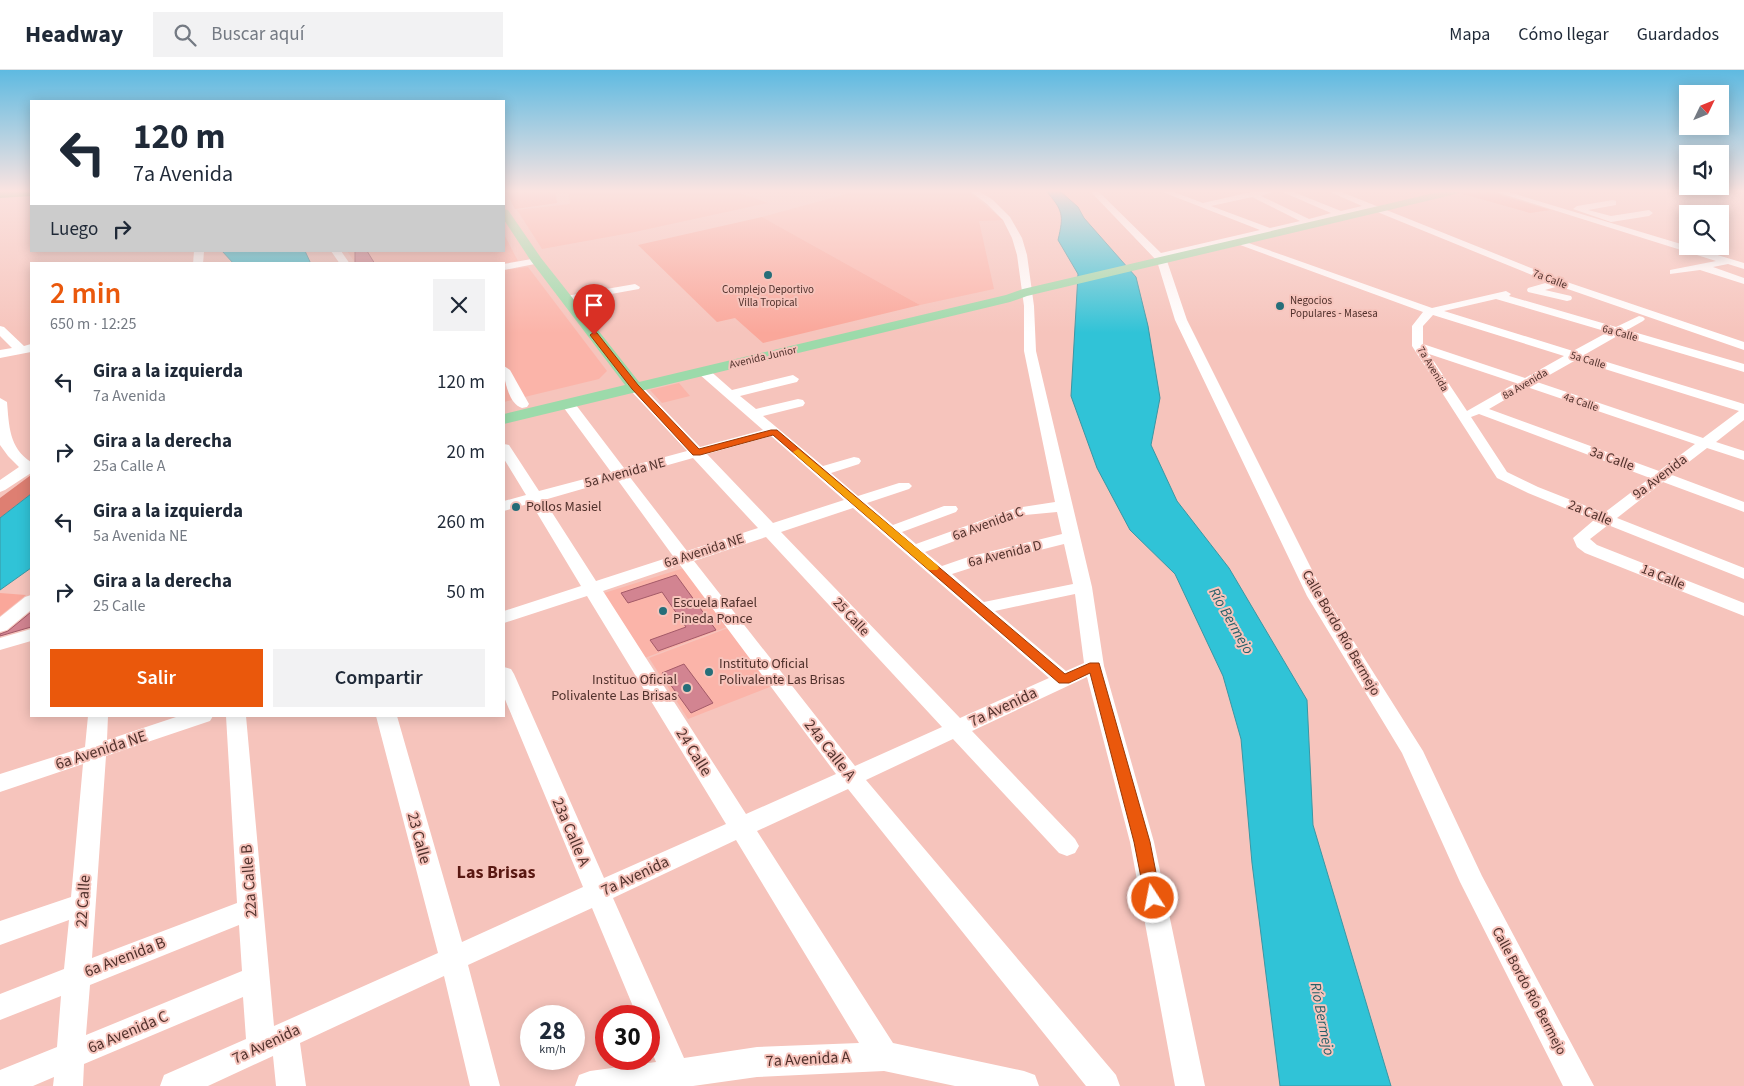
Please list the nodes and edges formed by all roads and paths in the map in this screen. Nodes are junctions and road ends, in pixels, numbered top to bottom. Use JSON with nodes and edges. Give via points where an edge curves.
{"nodes":[{"id":1,"x":522,"y":238,"type":"edge"},
{"id":2,"x":1018,"y":238,"type":"edge"},
{"id":3,"x":1137,"y":238,"type":"edge"},
{"id":4,"x":1237,"y":238,"type":"edge"},
{"id":5,"x":1251,"y":238,"type":"edge"},
{"id":6,"x":1449,"y":238,"type":"edge"},
{"id":7,"x":1653,"y":238,"type":"edge"},
{"id":8,"x":1236,"y":242,"type":"junction"},
{"id":9,"x":1157,"y":260,"type":"junction"},
{"id":10,"x":537,"y":261,"type":"junction"},
{"id":11,"x":1728,"y":261,"type":"junction"},
{"id":12,"x":1744,"y":266,"type":"edge"},
{"id":13,"x":505,"y":267,"type":"edge"},
{"id":14,"x":1702,"y":267,"type":"junction"},
{"id":15,"x":1674,"y":272,"type":"dead end"},
{"id":16,"x":1744,"y":280,"type":"edge"},
{"id":17,"x":1559,"y":283,"type":"junction"},
{"id":18,"x":635,"y":287,"type":"dead end"},
{"id":19,"x":1029,"y":292,"type":"junction"},
{"id":20,"x":1567,"y":298,"type":"dead end"},
{"id":21,"x":566,"y":299,"type":"junction"},
{"id":22,"x":1431,"y":311,"type":"junction"},
{"id":23,"x":1638,"y":319,"type":"dead end"},
{"id":24,"x":0,"y":329,"type":"edge"},
{"id":25,"x":1618,"y":332,"type":"junction"},
{"id":26,"x":1418,"y":346,"type":"junction"},
{"id":27,"x":1744,"y":346,"type":"edge"},
{"id":28,"x":26,"y":349,"type":"edge"},
{"id":29,"x":0,"y":354,"type":"edge"},
{"id":30,"x":1574,"y":356,"type":"junction"},
{"id":31,"x":1744,"y":368,"type":"edge"},
{"id":32,"x":704,"y":371,"type":"junction"},
{"id":33,"x":505,"y":372,"type":"edge"},
{"id":34,"x":793,"y":379,"type":"dead end"},
{"id":35,"x":632,"y":383,"type":"junction"},
{"id":36,"x":1525,"y":383,"type":"junction"},
{"id":37,"x":730,"y":394,"type":"junction"},
{"id":38,"x":798,"y":403,"type":"dead end"},
{"id":39,"x":0,"y":404,"type":"edge"},
{"id":40,"x":522,"y":404,"type":"junction"},
{"id":41,"x":568,"y":404,"type":"junction"},
{"id":42,"x":505,"y":408,"type":"edge"},
{"id":43,"x":1744,"y":408,"type":"edge"},
{"id":44,"x":1480,"y":410,"type":"junction"},
{"id":45,"x":1744,"y":413,"type":"edge"},
{"id":46,"x":754,"y":414,"type":"junction"},
{"id":47,"x":1462,"y":417,"type":"junction"},
{"id":48,"x":505,"y":419,"type":"edge"},
{"id":49,"x":774,"y":432,"type":"junction"},
{"id":50,"x":1,"y":438,"type":"edge"},
{"id":51,"x":1705,"y":444,"type":"junction"},
{"id":52,"x":505,"y":450,"type":"edge"},
{"id":53,"x":697,"y":453,"type":"junction"},
{"id":54,"x":1744,"y":456,"type":"edge"},
{"id":55,"x":854,"y":461,"type":"dead end"},
{"id":56,"x":30,"y":467,"type":"edge"},
{"id":57,"x":821,"y":472,"type":"junction"},
{"id":58,"x":620,"y":474,"type":"junction"},
{"id":59,"x":1661,"y":477,"type":"junction"},
{"id":60,"x":904,"y":486,"type":"dead end"},
{"id":61,"x":0,"y":487,"type":"edge"},
{"id":62,"x":534,"y":497,"type":"junction"},
{"id":63,"x":855,"y":502,"type":"junction"},
{"id":64,"x":505,"y":506,"type":"edge"},
{"id":65,"x":1064,"y":506,"type":"junction"},
{"id":66,"x":1744,"y":507,"type":"edge"},
{"id":67,"x":950,"y":509,"type":"dead end"},
{"id":68,"x":1604,"y":519,"type":"junction"},
{"id":69,"x":769,"y":530,"type":"junction"},
{"id":70,"x":890,"y":531,"type":"junction"},
{"id":71,"x":1072,"y":537,"type":"junction"},
{"id":72,"x":1583,"y":543,"type":"joint"},
{"id":73,"x":913,"y":551,"type":"junction"},
{"id":74,"x":683,"y":558,"type":"junction"},
{"id":75,"x":939,"y":573,"type":"junction"},
{"id":76,"x":1744,"y":574,"type":"edge"},
{"id":77,"x":1084,"y":587,"type":"junction"},
{"id":78,"x":592,"y":588,"type":"junction"},
{"id":79,"x":30,"y":602,"type":"edge"},
{"id":80,"x":980,"y":608,"type":"junction"},
{"id":81,"x":1744,"y":610,"type":"edge"},
{"id":82,"x":505,"y":617,"type":"edge"},
{"id":83,"x":0,"y":626,"type":"edge"},
{"id":84,"x":30,"y":635,"type":"edge"},
{"id":85,"x":0,"y":644,"type":"edge"},
{"id":86,"x":1094,"y":666,"type":"junction"},
{"id":87,"x":505,"y":676,"type":"edge"},
{"id":88,"x":1064,"y":680,"type":"junction"},
{"id":89,"x":98,"y":717,"type":"edge"},
{"id":90,"x":200,"y":717,"type":"edge"},
{"id":91,"x":236,"y":717,"type":"edge"},
{"id":92,"x":386,"y":717,"type":"edge"},
{"id":93,"x":957,"y":729,"type":"junction"},
{"id":94,"x":95,"y":752,"type":"junction"},
{"id":95,"x":851,"y":777,"type":"junction"},
{"id":96,"x":0,"y":783,"type":"edge"},
{"id":97,"x":741,"y":827,"type":"junction"},
{"id":98,"x":1068,"y":846,"type":"dead end"},
{"id":99,"x":597,"y":893,"type":"junction"},
{"id":100,"x":83,"y":904,"type":"junction"},
{"id":101,"x":251,"y":909,"type":"junction"},
{"id":102,"x":0,"y":933,"type":"edge"},
{"id":103,"x":453,"y":959,"type":"junction"},
{"id":104,"x":77,"y":976,"type":"junction"},
{"id":105,"x":256,"y":978,"type":"junction"},
{"id":106,"x":0,"y":1007,"type":"edge"},
{"id":107,"x":273,"y":1041,"type":"junction"},
{"id":108,"x":71,"y":1056,"type":"junction"},
{"id":109,"x":884,"y":1056,"type":"junction"},
{"id":110,"x":675,"y":1072,"type":"junction"},
{"id":111,"x":0,"y":1085,"type":"edge"},
{"id":112,"x":68,"y":1086,"type":"edge"},
{"id":113,"x":175,"y":1086,"type":"edge"},
{"id":114,"x":290,"y":1086,"type":"edge"},
{"id":115,"x":485,"y":1086,"type":"edge"},
{"id":116,"x":590,"y":1086,"type":"edge"},
{"id":117,"x":1024,"y":1086,"type":"edge"},
{"id":118,"x":1105,"y":1086,"type":"edge"},
{"id":119,"x":1190,"y":1086,"type":"edge"},
{"id":120,"x":1579,"y":1086,"type":"edge"}],
"edges":[{"from":1,"to":10,"type":"main road"},
{"from":2,"to":19,"type":"street"},
{"from":3,"to":9,"type":"street","name":"Calle Bordo Río Bermejo"},
{"from":4,"to":9,"type":"street"},
{"from":5,"to":8,"type":"main road","name":"Avenida Junior"},
{"from":6,"to":17,"type":"street","name":"7a Calle"},
{"from":7,"to":11,"type":"street"},
{"from":8,"to":9,"type":"main road","name":"Avenida Junior"},
{"from":8,"to":22,"type":"street","name":"5a Calle"},
{"from":9,"to":19,"type":"main road","name":"Avenida Junior"},
{"from":9,"to":120,"type":"street","name":"Calle Bordo Río Bermejo","via":[[1181,320],[1316,596],[1412,751],[1472,882]]},
{"from":10,"to":13,"type":"street"},
{"from":10,"to":21,"type":"main road"},
{"from":11,"to":12,"type":"street"},
{"from":11,"to":14,"type":"street"},
{"from":14,"to":15,"type":"street"},
{"from":14,"to":16,"type":"street"},
{"from":17,"to":20,"type":"street","via":[[1532,290]]},
{"from":17,"to":27,"type":"street","name":"7a Calle"},
{"from":18,"to":21,"type":"street"},
{"from":19,"to":32,"type":"main road","name":"Avenida Junior"},
{"from":19,"to":35,"type":"main road","name":"Avenida Junior","via":[[991,293]]},
{"from":19,"to":65,"type":"street","via":[[1030,351]]},
{"from":21,"to":35,"type":"main road"},
{"from":22,"to":25,"type":"street","name":"6a Calle","via":[[1501,295]]},
{"from":22,"to":26,"type":"street","name":"7a Avenida","via":[[1416,326]]},
{"from":22,"to":30,"type":"street","name":"5a Calle"},
{"from":23,"to":25,"type":"street","name":"8a Avenida"},
{"from":24,"to":28,"type":"street"},
{"from":25,"to":30,"type":"street","name":"8a Avenida"},
{"from":25,"to":31,"type":"street","name":"6a Calle"},
{"from":26,"to":36,"type":"street","name":"4a Calle"},
{"from":26,"to":47,"type":"street","name":"7a Avenida"},
{"from":28,"to":29,"type":"street"},
{"from":30,"to":36,"type":"street","name":"8a Avenida"},
{"from":30,"to":43,"type":"street","name":"5a Calle"},
{"from":32,"to":35,"type":"main road","name":"Avenida Junior"},
{"from":32,"to":37,"type":"street"},
{"from":33,"to":40,"type":"street"},
{"from":34,"to":37,"type":"street"},
{"from":35,"to":40,"type":"main road","name":"Avenida Junior"},
{"from":35,"to":41,"type":"main road","name":"Avenida Junior"},
{"from":35,"to":53,"type":"street","name":"25 Calle"},
{"from":36,"to":44,"type":"street","name":"8a Avenida"},
{"from":36,"to":51,"type":"street","name":"4a Calle"},
{"from":37,"to":46,"type":"street"},
{"from":38,"to":46,"type":"street"},
{"from":39,"to":50,"type":"street"},
{"from":40,"to":42,"type":"main road","name":"Avenida Junior"},
{"from":41,"to":48,"type":"main road","name":"Avenida Junior"},
{"from":41,"to":58,"type":"street","name":"24a Calle A"},
{"from":44,"to":47,"type":"street","name":"8a Avenida"},
{"from":44,"to":59,"type":"street","name":"3a Calle"},
{"from":45,"to":51,"type":"street","name":"9a Avenida"},
{"from":46,"to":49,"type":"street"},
{"from":47,"to":68,"type":"street","name":"2a Calle","via":[[1502,475]]},
{"from":49,"to":53,"type":"street","name":"5a Avenida NE"},
{"from":49,"to":57,"type":"street"},
{"from":50,"to":56,"type":"street","via":[[12,454]]},
{"from":51,"to":54,"type":"street","name":"4a Calle"},
{"from":51,"to":59,"type":"street","name":"9a Avenida"},
{"from":52,"to":62,"type":"street","name":"24 Calle"},
{"from":53,"to":58,"type":"street","name":"5a Avenida NE"},
{"from":53,"to":69,"type":"street","name":"25 Calle"},
{"from":55,"to":57,"type":"street"},
{"from":56,"to":61,"type":"street"},
{"from":57,"to":63,"type":"street"},
{"from":58,"to":62,"type":"street","name":"5a Avenida NE"},
{"from":58,"to":74,"type":"street","name":"24a Calle A"},
{"from":59,"to":66,"type":"street","name":"3a Calle"},
{"from":59,"to":68,"type":"street","name":"9a Avenida"},
{"from":60,"to":63,"type":"street","name":"6a Avenida NE"},
{"from":62,"to":64,"type":"street","name":"5a Avenida NE"},
{"from":62,"to":78,"type":"street","name":"24 Calle"},
{"from":63,"to":69,"type":"street","name":"6a Avenida NE"},
{"from":63,"to":70,"type":"street"},
{"from":65,"to":71,"type":"street"},
{"from":65,"to":73,"type":"street","name":"6a Avenida C","via":[[1022,510]]},
{"from":67,"to":70,"type":"street"},
{"from":68,"to":72,"type":"street","name":"9a Avenida","via":[[1581,538]]},
{"from":68,"to":76,"type":"street","name":"2a Calle"},
{"from":69,"to":74,"type":"street","name":"6a Avenida NE"},
{"from":69,"to":93,"type":"street","name":"25 Calle"},
{"from":70,"to":73,"type":"street"},
{"from":71,"to":75,"type":"street","name":"6a Avenida D"},
{"from":71,"to":77,"type":"street"},
{"from":72,"to":81,"type":"street","name":"1a Calle"},
{"from":73,"to":75,"type":"street"},
{"from":74,"to":78,"type":"street","name":"6a Avenida NE"},
{"from":74,"to":95,"type":"street","name":"24a Calle A"},
{"from":75,"to":80,"type":"street"},
{"from":77,"to":80,"type":"street"},
{"from":77,"to":86,"type":"street"},
{"from":78,"to":82,"type":"street","name":"6a Avenida NE"},
{"from":78,"to":97,"type":"street","name":"24 Calle"},
{"from":79,"to":83,"type":"street"},
{"from":80,"to":88,"type":"street"},
{"from":84,"to":85,"type":"street"},
{"from":86,"to":88,"type":"street","name":"7a Avenida"},
{"from":86,"to":119,"type":"street","via":[[1142,842]]},
{"from":87,"to":99,"type":"street","name":"23a Calle A"},
{"from":88,"to":93,"type":"street","name":"7a Avenida"},
{"from":89,"to":94,"type":"street","name":"22 Calle"},
{"from":90,"to":94,"type":"street","name":"6a Avenida NE"},
{"from":91,"to":101,"type":"street","name":"22a Calle B"},
{"from":92,"to":103,"type":"street","name":"23 Calle"},
{"from":93,"to":95,"type":"street","name":"7a Avenida"},
{"from":93,"to":98,"type":"street","name":"25 Calle"},
{"from":94,"to":96,"type":"street","name":"6a Avenida NE"},
{"from":94,"to":100,"type":"street","name":"22 Calle"},
{"from":95,"to":97,"type":"street","name":"7a Avenida"},
{"from":95,"to":118,"type":"street","name":"24a Calle A"},
{"from":97,"to":99,"type":"street","name":"7a Avenida"},
{"from":97,"to":109,"type":"street","name":"24 Calle"},
{"from":99,"to":103,"type":"street","name":"7a Avenida"},
{"from":99,"to":110,"type":"street","name":"23a Calle A"},
{"from":100,"to":102,"type":"street"},
{"from":100,"to":104,"type":"street","name":"22 Calle"},
{"from":101,"to":104,"type":"street","name":"6a Avenida B"},
{"from":101,"to":105,"type":"street","name":"22a Calle B"},
{"from":103,"to":107,"type":"street","name":"7a Avenida"},
{"from":103,"to":115,"type":"street","name":"23 Calle"},
{"from":104,"to":106,"type":"street","name":"6a Avenida B"},
{"from":104,"to":108,"type":"street","name":"22 Calle"},
{"from":105,"to":107,"type":"street","name":"22a Calle B"},
{"from":105,"to":108,"type":"street","name":"6a Avenida C"},
{"from":107,"to":113,"type":"street","name":"7a Avenida"},
{"from":107,"to":114,"type":"street","name":"22a Calle B"},
{"from":108,"to":111,"type":"street","name":"6a Avenida C"},
{"from":108,"to":112,"type":"street","name":"22 Calle"},
{"from":109,"to":110,"type":"street","name":"7a Avenida A","via":[[757,1062]]},
{"from":109,"to":117,"type":"street","name":"7a Avenida A"},
{"from":110,"to":116,"type":"street","name":"7a Avenida A"}]}
